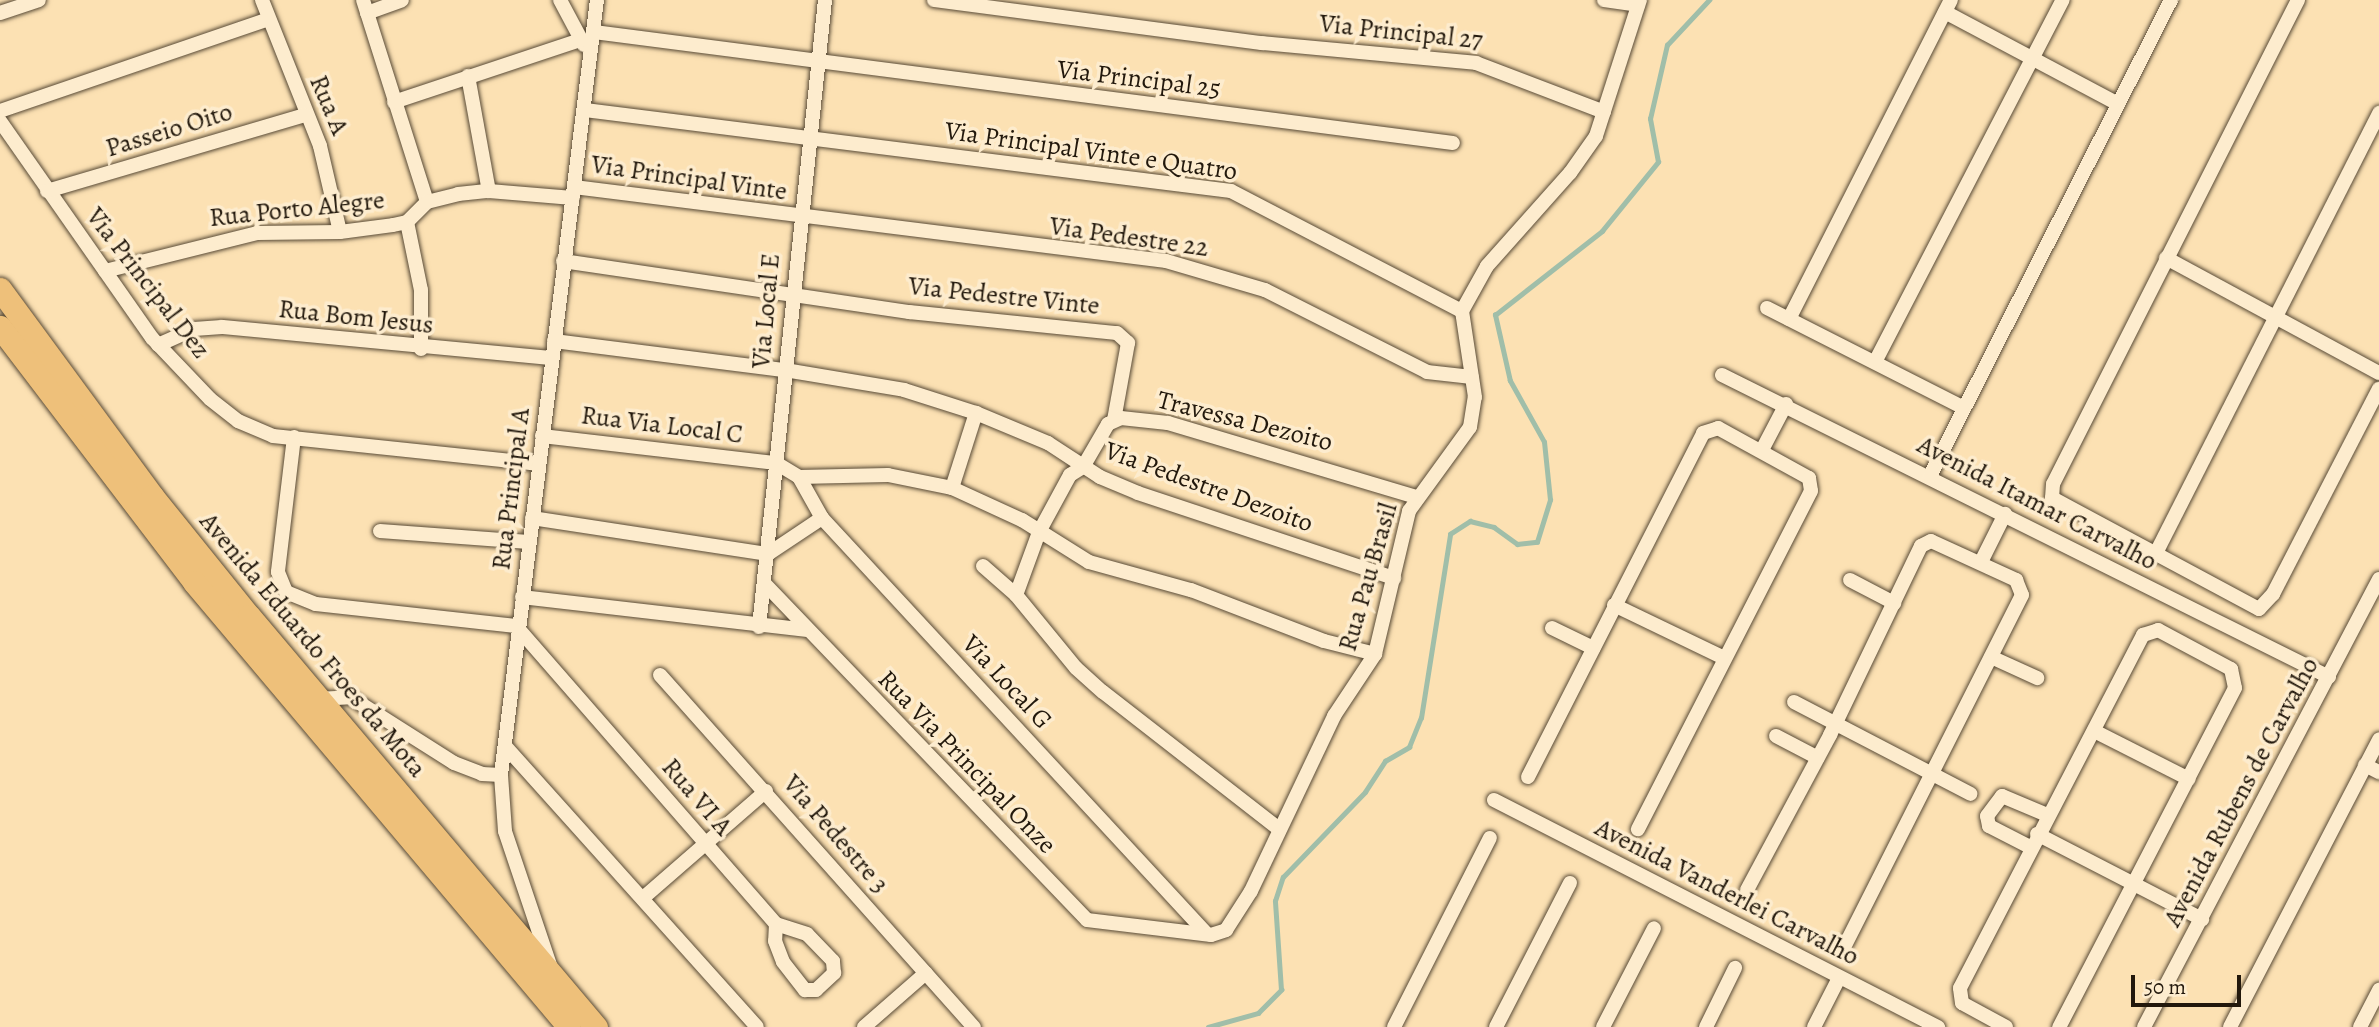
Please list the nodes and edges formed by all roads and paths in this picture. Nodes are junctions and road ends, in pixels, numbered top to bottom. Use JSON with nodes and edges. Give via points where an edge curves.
{"nodes":[{"id":1,"x":39,"y":0,"type":"edge"},
{"id":2,"x":262,"y":0,"type":"edge"},
{"id":3,"x":402,"y":0,"type":"edge"},
{"id":4,"x":560,"y":0,"type":"edge"},
{"id":5,"x":597,"y":0,"type":"edge"},
{"id":6,"x":825,"y":0,"type":"edge"},
{"id":7,"x":934,"y":0,"type":"edge"},
{"id":8,"x":1604,"y":0,"type":"edge"},
{"id":9,"x":2063,"y":0,"type":"edge"},
{"id":10,"x":2171,"y":0,"type":"edge"},
{"id":11,"x":2298,"y":0,"type":"edge"},
{"id":12,"x":1639,"y":2,"type":"edge"},
{"id":13,"x":365,"y":6,"type":"edge"},
{"id":14,"x":1948,"y":6,"type":"edge"},
{"id":15,"x":0,"y":13,"type":"edge"},
{"id":16,"x":268,"y":19,"type":"junction"},
{"id":17,"x":594,"y":32,"type":"junction"},
{"id":18,"x":580,"y":40,"type":"junction"},
{"id":19,"x":592,"y":55,"type":"junction"},
{"id":20,"x":820,"y":58,"type":"junction"},
{"id":21,"x":2033,"y":60,"type":"junction"},
{"id":22,"x":468,"y":76,"type":"junction"},
{"id":23,"x":394,"y":102,"type":"junction"},
{"id":24,"x":2118,"y":104,"type":"junction"},
{"id":25,"x":585,"y":110,"type":"junction"},
{"id":26,"x":0,"y":111,"type":"edge"},
{"id":27,"x":1604,"y":112,"type":"junction"},
{"id":28,"x":2379,"y":113,"type":"edge"},
{"id":29,"x":305,"y":115,"type":"junction"},
{"id":30,"x":0,"y":121,"type":"edge"},
{"id":31,"x":811,"y":139,"type":"junction"},
{"id":32,"x":1453,"y":142,"type":"dead end"},
{"id":33,"x":47,"y":191,"type":"junction"},
{"id":34,"x":489,"y":191,"type":"junction"},
{"id":35,"x":573,"y":192,"type":"junction"},
{"id":36,"x":427,"y":202,"type":"junction"},
{"id":37,"x":799,"y":218,"type":"junction"},
{"id":38,"x":407,"y":222,"type":"junction"},
{"id":39,"x":340,"y":232,"type":"junction"},
{"id":40,"x":2166,"y":258,"type":"junction"},
{"id":41,"x":563,"y":261,"type":"junction"},
{"id":42,"x":105,"y":271,"type":"junction"},
{"id":43,"x":0,"y":289,"type":"edge"},
{"id":44,"x":793,"y":293,"type":"junction"},
{"id":45,"x":1767,"y":308,"type":"dead end"},
{"id":46,"x":1462,"y":311,"type":"junction"},
{"id":47,"x":2276,"y":317,"type":"junction"},
{"id":48,"x":1789,"y":319,"type":"junction"},
{"id":49,"x":0,"y":327,"type":"edge"},
{"id":50,"x":554,"y":341,"type":"junction"},
{"id":51,"x":158,"y":345,"type":"junction"},
{"id":52,"x":421,"y":349,"type":"junction"},
{"id":53,"x":552,"y":358,"type":"junction"},
{"id":54,"x":1875,"y":362,"type":"junction"},
{"id":55,"x":785,"y":370,"type":"junction"},
{"id":56,"x":2379,"y":373,"type":"edge"},
{"id":57,"x":1722,"y":375,"type":"dead end"},
{"id":58,"x":1472,"y":377,"type":"junction"},
{"id":59,"x":2379,"y":389,"type":"edge"},
{"id":60,"x":1786,"y":404,"type":"junction"},
{"id":61,"x":1964,"y":408,"type":"junction"},
{"id":62,"x":976,"y":413,"type":"junction"},
{"id":63,"x":1114,"y":420,"type":"junction"},
{"id":64,"x":542,"y":436,"type":"junction"},
{"id":65,"x":294,"y":437,"type":"junction"},
{"id":66,"x":1762,"y":450,"type":"junction"},
{"id":67,"x":776,"y":463,"type":"junction"},
{"id":68,"x":538,"y":464,"type":"junction"},
{"id":69,"x":1083,"y":467,"type":"junction"},
{"id":70,"x":799,"y":477,"type":"junction"},
{"id":71,"x":1930,"y":477,"type":"junction"},
{"id":72,"x":951,"y":488,"type":"junction"},
{"id":73,"x":1416,"y":497,"type":"junction"},
{"id":74,"x":2004,"y":514,"type":"junction"},
{"id":75,"x":532,"y":518,"type":"junction"},
{"id":76,"x":822,"y":518,"type":"junction"},
{"id":77,"x":380,"y":531,"type":"dead end"},
{"id":78,"x":1040,"y":532,"type":"junction"},
{"id":79,"x":529,"y":542,"type":"junction"},
{"id":80,"x":768,"y":554,"type":"junction"},
{"id":81,"x":2155,"y":555,"type":"junction"},
{"id":82,"x":1981,"y":562,"type":"junction"},
{"id":83,"x":983,"y":566,"type":"dead end"},
{"id":84,"x":1394,"y":578,"type":"junction"},
{"id":85,"x":2379,"y":579,"type":"edge"},
{"id":86,"x":1850,"y":580,"type":"dead end"},
{"id":87,"x":764,"y":583,"type":"junction"},
{"id":88,"x":1016,"y":595,"type":"junction"},
{"id":89,"x":522,"y":597,"type":"junction"},
{"id":90,"x":1894,"y":603,"type":"junction"},
{"id":91,"x":1614,"y":605,"type":"junction"},
{"id":92,"x":516,"y":626,"type":"junction"},
{"id":93,"x":759,"y":627,"type":"junction"},
{"id":94,"x":1552,"y":628,"type":"dead end"},
{"id":95,"x":807,"y":630,"type":"junction"},
{"id":96,"x":1593,"y":648,"type":"junction"},
{"id":97,"x":1375,"y":654,"type":"junction"},
{"id":98,"x":1991,"y":657,"type":"junction"},
{"id":99,"x":1724,"y":658,"type":"junction"},
{"id":100,"x":660,"y":675,"type":"dead end"},
{"id":101,"x":2329,"y":677,"type":"junction"},
{"id":102,"x":2037,"y":678,"type":"dead end"},
{"id":103,"x":317,"y":698,"type":"junction"},
{"id":104,"x":1794,"y":702,"type":"dead end"},
{"id":105,"x":1836,"y":723,"type":"junction"},
{"id":106,"x":2094,"y":731,"type":"junction"},
{"id":107,"x":1776,"y":736,"type":"dead end"},
{"id":108,"x":2379,"y":739,"type":"edge"},
{"id":109,"x":505,"y":746,"type":"junction"},
{"id":110,"x":1818,"y":758,"type":"junction"},
{"id":111,"x":2365,"y":765,"type":"junction"},
{"id":112,"x":2379,"y":772,"type":"edge"},
{"id":113,"x":1931,"y":773,"type":"junction"},
{"id":114,"x":501,"y":775,"type":"junction"},
{"id":115,"x":1528,"y":777,"type":"dead end"},
{"id":116,"x":2189,"y":779,"type":"junction"},
{"id":117,"x":766,"y":791,"type":"junction"},
{"id":118,"x":1971,"y":793,"type":"dead end"},
{"id":119,"x":1494,"y":800,"type":"dead end"},
{"id":120,"x":2047,"y":816,"type":"junction"},
{"id":121,"x":1278,"y":828,"type":"junction"},
{"id":122,"x":1638,"y":829,"type":"dead end"},
{"id":123,"x":1490,"y":838,"type":"dead end"},
{"id":124,"x":2034,"y":841,"type":"junction"},
{"id":125,"x":704,"y":843,"type":"junction"},
{"id":126,"x":1570,"y":883,"type":"dead end"},
{"id":127,"x":2134,"y":885,"type":"junction"},
{"id":128,"x":1747,"y":890,"type":"dead end"},
{"id":129,"x":643,"y":898,"type":"junction"},
{"id":130,"x":2202,"y":919,"type":"junction"},
{"id":131,"x":776,"y":924,"type":"junction"},
{"id":132,"x":1654,"y":928,"type":"dead end"},
{"id":133,"x":1206,"y":933,"type":"junction"},
{"id":134,"x":1845,"y":944,"type":"dead end"},
{"id":135,"x":1735,"y":968,"type":"dead end"},
{"id":136,"x":926,"y":973,"type":"junction"},
{"id":137,"x":554,"y":977,"type":"junction"},
{"id":138,"x":1839,"y":978,"type":"junction"},
{"id":139,"x":2379,"y":990,"type":"edge"},
{"id":140,"x":569,"y":1027,"type":"edge"},
{"id":141,"x":596,"y":1027,"type":"edge"},
{"id":142,"x":757,"y":1027,"type":"edge"},
{"id":143,"x":864,"y":1027,"type":"edge"},
{"id":144,"x":974,"y":1027,"type":"edge"},
{"id":145,"x":1394,"y":1027,"type":"edge"},
{"id":146,"x":1496,"y":1027,"type":"edge"},
{"id":147,"x":1603,"y":1027,"type":"edge"},
{"id":148,"x":1706,"y":1027,"type":"edge"},
{"id":149,"x":1814,"y":1027,"type":"edge"},
{"id":150,"x":1938,"y":1027,"type":"edge"},
{"id":151,"x":2006,"y":1027,"type":"edge"},
{"id":152,"x":2059,"y":1027,"type":"edge"},
{"id":153,"x":2144,"y":1027,"type":"edge"},
{"id":154,"x":2230,"y":1027,"type":"edge"},
{"id":155,"x":2360,"y":1027,"type":"edge"}],
"edges":[{"from":1,"to":15,"type":"street"},
{"from":2,"to":16,"type":"street","name":"Rua A"},
{"from":3,"to":13,"type":"street"},
{"from":4,"to":18,"type":"street"},
{"from":5,"to":17,"type":"street","name":"Rua Principal A"},
{"from":6,"to":20,"type":"street","name":"Via Local E"},
{"from":7,"to":27,"type":"street","name":"Via Principal 27","via":[[1262,43],[1468,62],[1504,71]]},
{"from":8,"to":12,"type":"street"},
{"from":9,"to":21,"type":"street"},
{"from":10,"to":24,"type":"street"},
{"from":11,"to":40,"type":"street"},
{"from":12,"to":27,"type":"street"},
{"from":13,"to":23,"type":"street"},
{"from":14,"to":21,"type":"street"},
{"from":14,"to":48,"type":"street"},
{"from":16,"to":26,"type":"street"},
{"from":16,"to":29,"type":"street","name":"Rua A"},
{"from":17,"to":19,"type":"street","name":"Rua Principal A"},
{"from":17,"to":20,"type":"street","name":"Via Principal 25"},
{"from":18,"to":19,"type":"street"},
{"from":18,"to":22,"type":"street"},
{"from":19,"to":25,"type":"street","name":"Rua Principal A"},
{"from":20,"to":31,"type":"street","name":"Via Local E"},
{"from":20,"to":32,"type":"street","name":"Via Principal 25","via":[[1011,88]]},
{"from":21,"to":24,"type":"street"},
{"from":21,"to":54,"type":"street"},
{"from":22,"to":23,"type":"street"},
{"from":22,"to":34,"type":"street"},
{"from":23,"to":36,"type":"street"},
{"from":24,"to":61,"type":"street"},
{"from":25,"to":31,"type":"street","name":"Via Principal Vinte e Quatro"},
{"from":25,"to":35,"type":"street","name":"Rua Principal A"},
{"from":27,"to":46,"type":"street","via":[[1596,136],[1570,173],[1496,256]]},
{"from":28,"to":47,"type":"street"},
{"from":29,"to":33,"type":"street","name":"Passeio Oito"},
{"from":29,"to":39,"type":"street","name":"Rua A","via":[[320,146]]},
{"from":30,"to":33,"type":"street","name":"Via Principal Dez"},
{"from":31,"to":37,"type":"street","name":"Via Local E"},
{"from":31,"to":46,"type":"street","name":"Via Principal Vinte e Quatro","via":[[1231,191]]},
{"from":33,"to":42,"type":"street","name":"Via Principal Dez"},
{"from":34,"to":35,"type":"street"},
{"from":34,"to":36,"type":"street"},
{"from":35,"to":37,"type":"street","name":"Via Principal Vinte"},
{"from":35,"to":41,"type":"street","name":"Rua Principal A"},
{"from":36,"to":38,"type":"street","name":"Rua Porto Alegre"},
{"from":37,"to":44,"type":"street","name":"Via Local E"},
{"from":37,"to":58,"type":"street","name":"Via Pedestre 22","via":[[1166,261],[1265,290],[1427,372]]},
{"from":38,"to":39,"type":"street","name":"Rua Porto Alegre"},
{"from":38,"to":52,"type":"street","via":[[421,290]]},
{"from":39,"to":42,"type":"street","name":"Rua Porto Alegre","via":[[257,233]]},
{"from":40,"to":47,"type":"street"},
{"from":40,"to":81,"type":"street","via":[[2051,491],[2057,502]]},
{"from":41,"to":44,"type":"street"},
{"from":41,"to":50,"type":"street","name":"Rua Principal A"},
{"from":42,"to":51,"type":"street","name":"Via Principal Dez"},
{"from":43,"to":103,"type":"highway","name":"Avenida Eduardo Froes da Mota","via":[[152,496]]},
{"from":44,"to":55,"type":"street","name":"Via Local E"},
{"from":44,"to":63,"type":"street","name":"Via Pedestre Vinte","via":[[909,312],[1117,333],[1128,344]]},
{"from":45,"to":48,"type":"street"},
{"from":46,"to":58,"type":"street","name":"Rua Pau Brasil"},
{"from":47,"to":56,"type":"street"},
{"from":47,"to":81,"type":"street"},
{"from":48,"to":54,"type":"street"},
{"from":49,"to":140,"type":"highway","name":"Avenida Eduardo Froes da Mota","via":[[194,582]]},
{"from":50,"to":53,"type":"street","name":"Rua Principal A"},
{"from":50,"to":55,"type":"street","name":"Via Pedestre Dezoito"},
{"from":51,"to":52,"type":"street","name":"Rua Bom Jesus","via":[[183,332],[222,327]]},
{"from":51,"to":65,"type":"street","name":"Via Principal Dez","via":[[238,421],[273,436]]},
{"from":52,"to":53,"type":"street","name":"Rua Bom Jesus"},
{"from":53,"to":64,"type":"street","name":"Rua Principal A"},
{"from":54,"to":61,"type":"street"},
{"from":55,"to":62,"type":"street","name":"Via Pedestre Dezoito","via":[[904,390]]},
{"from":55,"to":67,"type":"street","name":"Via Local E"},
{"from":57,"to":60,"type":"street","name":"Avenida Itamar Carvalho"},
{"from":58,"to":73,"type":"street","name":"Rua Pau Brasil","via":[[1474,415],[1466,436]]},
{"from":59,"to":81,"type":"street","via":[[2264,607],[2254,609]]},
{"from":60,"to":66,"type":"street"},
{"from":60,"to":71,"type":"street","name":"Avenida Itamar Carvalho"},
{"from":61,"to":71,"type":"street"},
{"from":62,"to":69,"type":"street","name":"Via Pedestre Dezoito","via":[[1048,443]]},
{"from":62,"to":72,"type":"street"},
{"from":63,"to":69,"type":"street"},
{"from":63,"to":73,"type":"street","name":"Travessa Dezoito","via":[[1168,423]]},
{"from":64,"to":67,"type":"street","name":"Rua Via Local C"},
{"from":64,"to":68,"type":"street","name":"Rua Principal A"},
{"from":65,"to":68,"type":"street","name":"Via Principal Dez"},
{"from":65,"to":92,"type":"street","via":[[280,582],[286,592],[305,602]]},
{"from":66,"to":91,"type":"street","via":[[1718,428],[1706,430]]},
{"from":66,"to":99,"type":"street","via":[[1809,478],[1811,491]]},
{"from":67,"to":70,"type":"street","name":"Via Local G"},
{"from":67,"to":80,"type":"street","name":"Via Local E"},
{"from":68,"to":75,"type":"street","name":"Rua Principal A"},
{"from":69,"to":78,"type":"street","via":[[1070,475]]},
{"from":69,"to":84,"type":"street","name":"Via Pedestre Dezoito","via":[[1138,493]]},
{"from":70,"to":72,"type":"street","via":[[888,475]]},
{"from":70,"to":76,"type":"street","name":"Via Local G"},
{"from":71,"to":74,"type":"street","name":"Avenida Itamar Carvalho"},
{"from":72,"to":78,"type":"street"},
{"from":73,"to":84,"type":"street","name":"Rua Pau Brasil"},
{"from":74,"to":82,"type":"street"},
{"from":74,"to":101,"type":"street","name":"Avenida Itamar Carvalho"},
{"from":75,"to":79,"type":"street","name":"Rua Principal A"},
{"from":75,"to":80,"type":"street"},
{"from":76,"to":80,"type":"street"},
{"from":76,"to":133,"type":"street","name":"Via Local G"},
{"from":77,"to":79,"type":"street"},
{"from":78,"to":88,"type":"street"},
{"from":78,"to":97,"type":"street","via":[[1115,573],[1191,590],[1324,641]]},
{"from":79,"to":89,"type":"street","name":"Rua Principal A"},
{"from":80,"to":87,"type":"street","name":"Via Local E"},
{"from":82,"to":90,"type":"street","via":[[1927,541]]},
{"from":82,"to":98,"type":"street","via":[[2016,580],[2022,590]]},
{"from":83,"to":88,"type":"street"},
{"from":84,"to":97,"type":"street","name":"Rua Pau Brasil"},
{"from":85,"to":101,"type":"street","name":"Avenida Rubens de Carvalho"},
{"from":86,"to":90,"type":"street"},
{"from":87,"to":93,"type":"street","name":"Via Local E"},
{"from":87,"to":95,"type":"street","name":"Rua Via Principal Onze"},
{"from":88,"to":121,"type":"street","via":[[1076,668],[1102,692]]},
{"from":89,"to":92,"type":"street","name":"Rua Principal A"},
{"from":89,"to":93,"type":"street"},
{"from":90,"to":105,"type":"street"},
{"from":91,"to":96,"type":"street"},
{"from":91,"to":99,"type":"street"},
{"from":92,"to":109,"type":"street","name":"Rua Principal A"},
{"from":92,"to":125,"type":"street","name":"Rua VI A"},
{"from":93,"to":95,"type":"street"},
{"from":94,"to":96,"type":"street"},
{"from":95,"to":133,"type":"street","name":"Rua Via Principal Onze","via":[[1081,915],[1094,924]]},
{"from":96,"to":115,"type":"street"},
{"from":97,"to":121,"type":"street","name":"Rua Pau Brasil","via":[[1334,716]]},
{"from":98,"to":102,"type":"street"},
{"from":98,"to":113,"type":"street"},
{"from":99,"to":122,"type":"street"},
{"from":100,"to":117,"type":"street","name":"Via Pedestre 3"},
{"from":101,"to":130,"type":"street","name":"Avenida Rubens de Carvalho"},
{"from":103,"to":114,"type":"street","via":[[350,697],[454,763]]},
{"from":103,"to":137,"type":"highway","name":"Avenida Eduardo Froes da Mota"},
{"from":104,"to":105,"type":"street"},
{"from":105,"to":110,"type":"street"},
{"from":105,"to":113,"type":"street"},
{"from":106,"to":116,"type":"street"},
{"from":106,"to":116,"type":"street","via":[[2143,635],[2158,630],[2231,669],[2236,679]]},
{"from":106,"to":120,"type":"street"},
{"from":107,"to":110,"type":"street"},
{"from":108,"to":111,"type":"street"},
{"from":109,"to":114,"type":"street","name":"Rua Principal A"},
{"from":109,"to":129,"type":"street"},
{"from":110,"to":128,"type":"street"},
{"from":111,"to":112,"type":"street"},
{"from":111,"to":154,"type":"street"},
{"from":113,"to":118,"type":"street"},
{"from":113,"to":134,"type":"street"},
{"from":114,"to":137,"type":"street","name":"Rua Principal A","via":[[505,831]]},
{"from":116,"to":127,"type":"street"},
{"from":117,"to":125,"type":"street"},
{"from":117,"to":136,"type":"street","name":"Via Pedestre 3"},
{"from":119,"to":138,"type":"street","name":"Avenida Vanderlei Carvalho"},
{"from":120,"to":124,"type":"street"},
{"from":120,"to":124,"type":"street","via":[[2002,796],[1987,816],[1989,826]]},
{"from":121,"to":133,"type":"street","name":"Rua Pau Brasil","via":[[1231,925],[1216,935]]},
{"from":123,"to":145,"type":"street"},
{"from":124,"to":127,"type":"street"},
{"from":124,"to":151,"type":"street","via":[[1959,992],[1965,1005]]},
{"from":125,"to":129,"type":"street"},
{"from":125,"to":131,"type":"street","name":"Rua VI A"},
{"from":126,"to":146,"type":"street"},
{"from":127,"to":130,"type":"street"},
{"from":127,"to":152,"type":"street"},
{"from":129,"to":142,"type":"street"},
{"from":130,"to":153,"type":"street","name":"Avenida Rubens de Carvalho"},
{"from":131,"to":131,"type":"street","via":[[778,951],[800,985],[813,992],[835,967],[798,928]]},
{"from":132,"to":147,"type":"street"},
{"from":135,"to":148,"type":"street"},
{"from":136,"to":143,"type":"street"},
{"from":136,"to":144,"type":"street","name":"Via Pedestre 3"},
{"from":137,"to":141,"type":"highway","name":"Avenida Eduardo Froes da Mota"},
{"from":138,"to":149,"type":"street"},
{"from":138,"to":150,"type":"street","name":"Avenida Vanderlei Carvalho"},
{"from":139,"to":155,"type":"street"}]}
